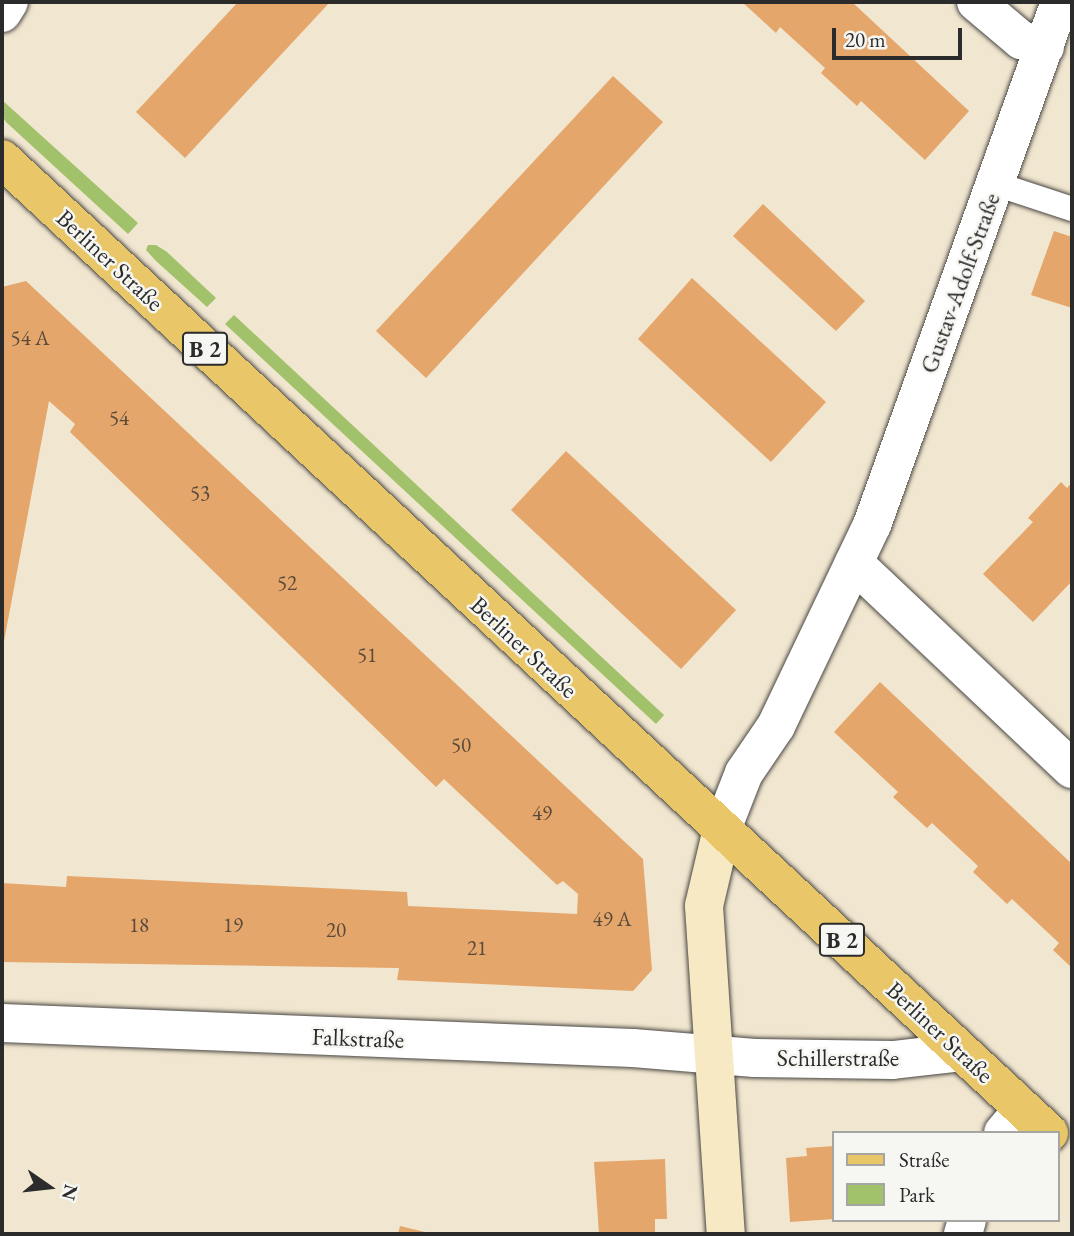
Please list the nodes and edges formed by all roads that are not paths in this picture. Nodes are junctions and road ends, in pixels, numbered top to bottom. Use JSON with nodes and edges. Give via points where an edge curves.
{"nodes":[{"id":1,"x":9,"y":2,"type":"edge"},
{"id":2,"x":976,"y":2,"type":"edge"},
{"id":3,"x":1060,"y":2,"type":"edge"},
{"id":4,"x":2,"y":13,"type":"edge"},
{"id":5,"x":1045,"y":47,"type":"junction"},
{"id":6,"x":6,"y":173,"type":"edge"},
{"id":7,"x":996,"y":184,"type":"junction"},
{"id":8,"x":1072,"y":209,"type":"edge"},
{"id":9,"x":854,"y":563,"type":"junction"},
{"id":10,"x":1072,"y":769,"type":"edge"},
{"id":11,"x":722,"y":829,"type":"junction"},
{"id":12,"x":2,"y":1023,"type":"edge"},
{"id":13,"x":961,"y":1052,"type":"junction"},
{"id":14,"x":715,"y":1055,"type":"junction"},
{"id":15,"x":1025,"y":1125,"type":"edge"},
{"id":16,"x":726,"y":1234,"type":"edge"}],
"edges":[{"from":1,"to":4,"type":"street"},
{"from":2,"to":5,"type":"street","via":[[1021,40]]},
{"from":3,"to":5,"type":"street","name":"Gustav-Adolf-Straße"},
{"from":5,"to":7,"type":"street","name":"Gustav-Adolf-Straße"},
{"from":6,"to":11,"type":"main road","name":"Berliner Straße","number":"B 2"},
{"from":7,"to":8,"type":"lane"},
{"from":7,"to":9,"type":"street","name":"Gustav-Adolf-Straße","via":[[881,503]]},
{"from":9,"to":10,"type":"street"},
{"from":9,"to":11,"type":"street","name":"Gustav-Adolf-Straße","via":[[776,726],[744,773]]},
{"from":11,"to":13,"type":"main road","name":"Berliner Straße","number":"B 2"},
{"from":11,"to":14,"type":"street","via":[[704,906]]},
{"from":12,"to":14,"type":"street","name":"Falkstraße"},
{"from":13,"to":14,"type":"street","name":"Schillerstraße","via":[[893,1060]]},
{"from":13,"to":15,"type":"main road","name":"Berliner Straße","number":"B 2"},
{"from":14,"to":16,"type":"street"}]}
